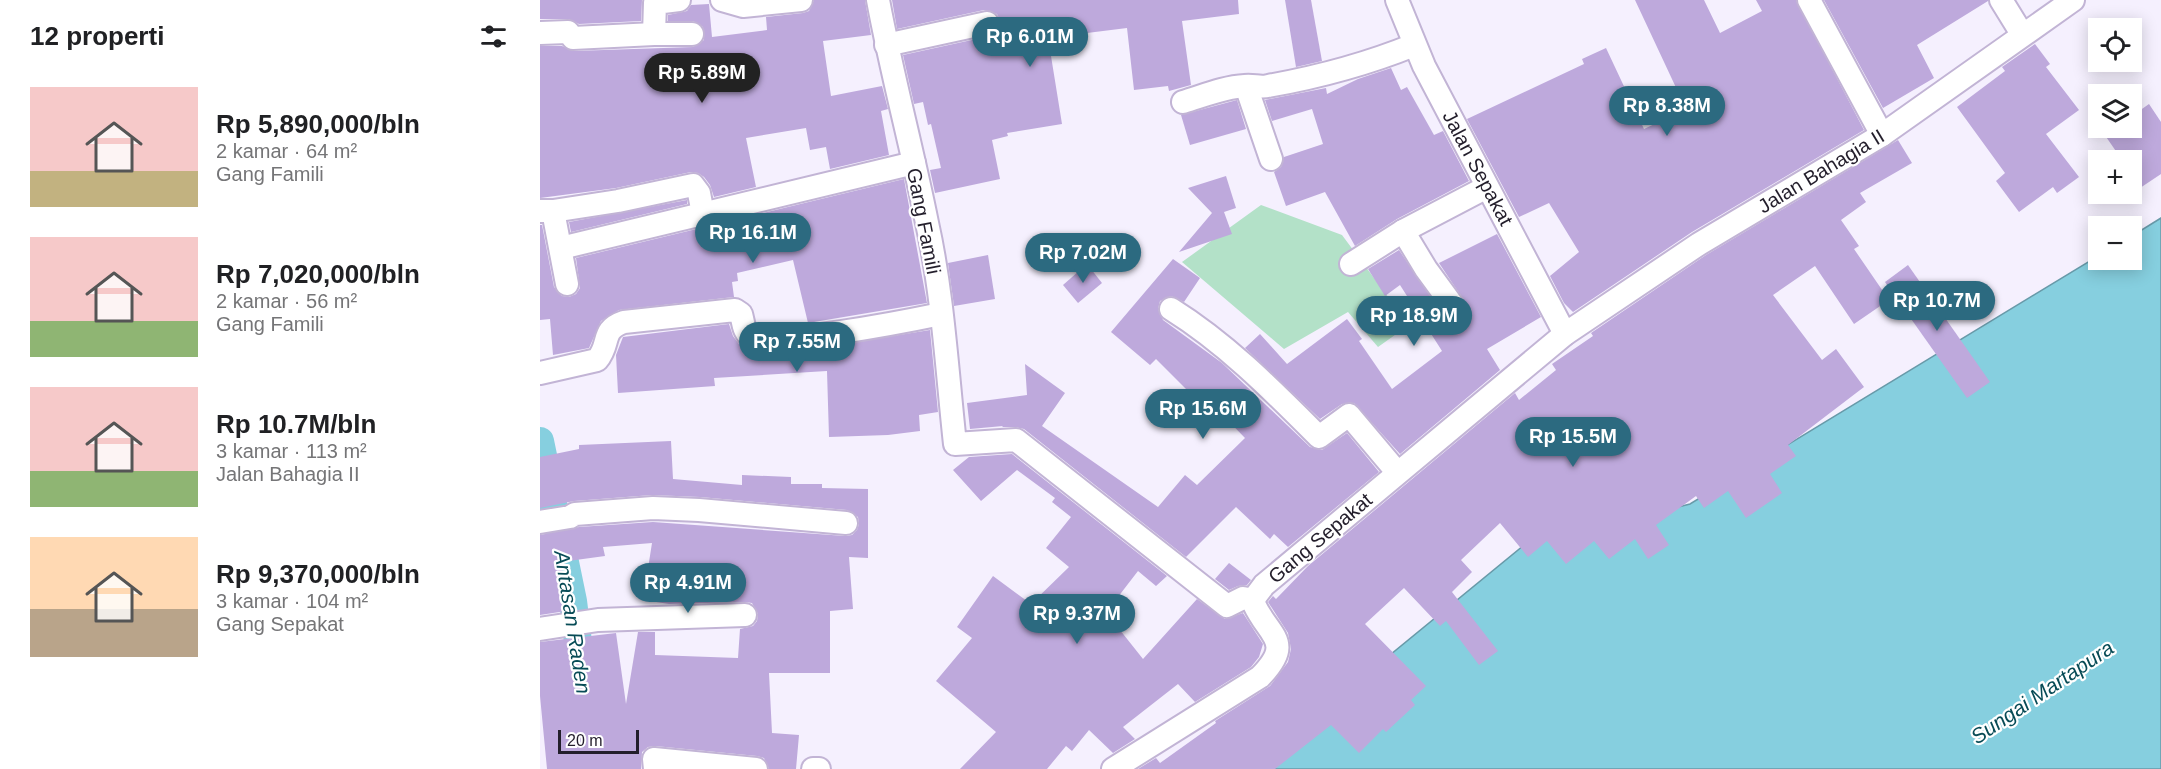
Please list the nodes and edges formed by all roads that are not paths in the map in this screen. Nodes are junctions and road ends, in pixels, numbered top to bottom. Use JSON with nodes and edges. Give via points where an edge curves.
{"nodes":[{"id":1,"x":679,"y":0,"type":"edge"},
{"id":2,"x":722,"y":0,"type":"edge"},
{"id":3,"x":801,"y":0,"type":"edge"},
{"id":4,"x":878,"y":0,"type":"edge"},
{"id":5,"x":1396,"y":0,"type":"edge"},
{"id":6,"x":1809,"y":0,"type":"edge"},
{"id":7,"x":2001,"y":0,"type":"edge"},
{"id":8,"x":2073,"y":0,"type":"edge"},
{"id":9,"x":987,"y":23,"type":"dead end"},
{"id":10,"x":540,"y":33,"type":"edge"},
{"id":11,"x":654,"y":34,"type":"junction"},
{"id":12,"x":692,"y":34,"type":"dead end"},
{"id":13,"x":2022,"y":34,"type":"junction"},
{"id":14,"x":886,"y":45,"type":"junction"},
{"id":15,"x":1414,"y":45,"type":"junction"},
{"id":16,"x":1246,"y":86,"type":"junction"},
{"id":17,"x":1183,"y":102,"type":"dead end"},
{"id":18,"x":1882,"y":135,"type":"junction"},
{"id":19,"x":1271,"y":159,"type":"dead end"},
{"id":20,"x":914,"y":163,"type":"junction"},
{"id":21,"x":1487,"y":188,"type":"junction"},
{"id":22,"x":547,"y":211,"type":"edge"},
{"id":23,"x":703,"y":214,"type":"junction"},
{"id":24,"x":1403,"y":231,"type":"junction"},
{"id":25,"x":561,"y":248,"type":"junction"},
{"id":26,"x":1351,"y":264,"type":"dead end"},
{"id":27,"x":567,"y":284,"type":"dead end"},
{"id":28,"x":1171,"y":309,"type":"dead end"},
{"id":29,"x":1456,"y":310,"type":"dead end"},
{"id":30,"x":941,"y":314,"type":"junction"},
{"id":31,"x":1565,"y":334,"type":"junction"},
{"id":32,"x":542,"y":373,"type":"edge"},
{"id":33,"x":1397,"y":472,"type":"junction"},
{"id":34,"x":540,"y":522,"type":"edge"},
{"id":35,"x":846,"y":524,"type":"dead end"},
{"id":36,"x":1254,"y":600,"type":"junction"},
{"id":37,"x":745,"y":615,"type":"dead end"},
{"id":38,"x":540,"y":629,"type":"edge"},
{"id":39,"x":655,"y":769,"type":"edge"},
{"id":40,"x":756,"y":769,"type":"edge"},
{"id":41,"x":813,"y":769,"type":"edge"},
{"id":42,"x":819,"y":769,"type":"edge"},
{"id":43,"x":1113,"y":769,"type":"edge"}],
"edges":[{"from":1,"to":11,"type":"street","via":[[655,3]]},
{"from":2,"to":3,"type":"street","via":[[742,6]]},
{"from":4,"to":14,"type":"street","name":"Gang Famili"},
{"from":5,"to":15,"type":"street","name":"Jalan Sepakat"},
{"from":6,"to":18,"type":"street"},
{"from":7,"to":13,"type":"street"},
{"from":8,"to":13,"type":"street","name":"Jalan Bahagia II"},
{"from":9,"to":14,"type":"street"},
{"from":10,"to":11,"type":"street","via":[[568,32],[573,39]]},
{"from":11,"to":12,"type":"street"},
{"from":13,"to":18,"type":"street","name":"Jalan Bahagia II"},
{"from":14,"to":20,"type":"street","name":"Gang Famili"},
{"from":15,"to":16,"type":"street","via":[[1332,73],[1265,87]]},
{"from":15,"to":21,"type":"street","name":"Jalan Sepakat"},
{"from":16,"to":17,"type":"street"},
{"from":16,"to":19,"type":"street"},
{"from":18,"to":31,"type":"street","name":"Jalan Bahagia II","via":[[1700,244]]},
{"from":20,"to":23,"type":"street"},
{"from":20,"to":30,"type":"street","name":"Gang Famili"},
{"from":21,"to":24,"type":"street"},
{"from":21,"to":31,"type":"street","name":"Jalan Sepakat"},
{"from":22,"to":23,"type":"street","via":[[693,185],[699,193]]},
{"from":22,"to":25,"type":"street"},
{"from":23,"to":25,"type":"street"},
{"from":24,"to":26,"type":"street"},
{"from":24,"to":29,"type":"street"},
{"from":25,"to":27,"type":"street"},
{"from":28,"to":33,"type":"street","via":[[1215,339],[1319,437],[1349,415]]},
{"from":30,"to":32,"type":"street","via":[[852,332],[764,339],[746,333],[741,314],[735,310],[624,322],[609,330],[597,360]]},
{"from":30,"to":36,"type":"street","name":"Gang Famili","via":[[955,444],[1016,440],[1227,606],[1243,598]]},
{"from":31,"to":33,"type":"street","name":"Gang Sepakat"},
{"from":33,"to":36,"type":"street","name":"Gang Sepakat","via":[[1264,585]]},
{"from":34,"to":35,"type":"street","via":[[575,513],[653,508]]},
{"from":36,"to":43,"type":"street","name":"Gang Sepakat","via":[[1278,641],[1269,668]]},
{"from":37,"to":38,"type":"street","via":[[598,620]]},
{"from":39,"to":40,"type":"street","via":[[654,759]]},
{"from":41,"to":42,"type":"street"}]}
